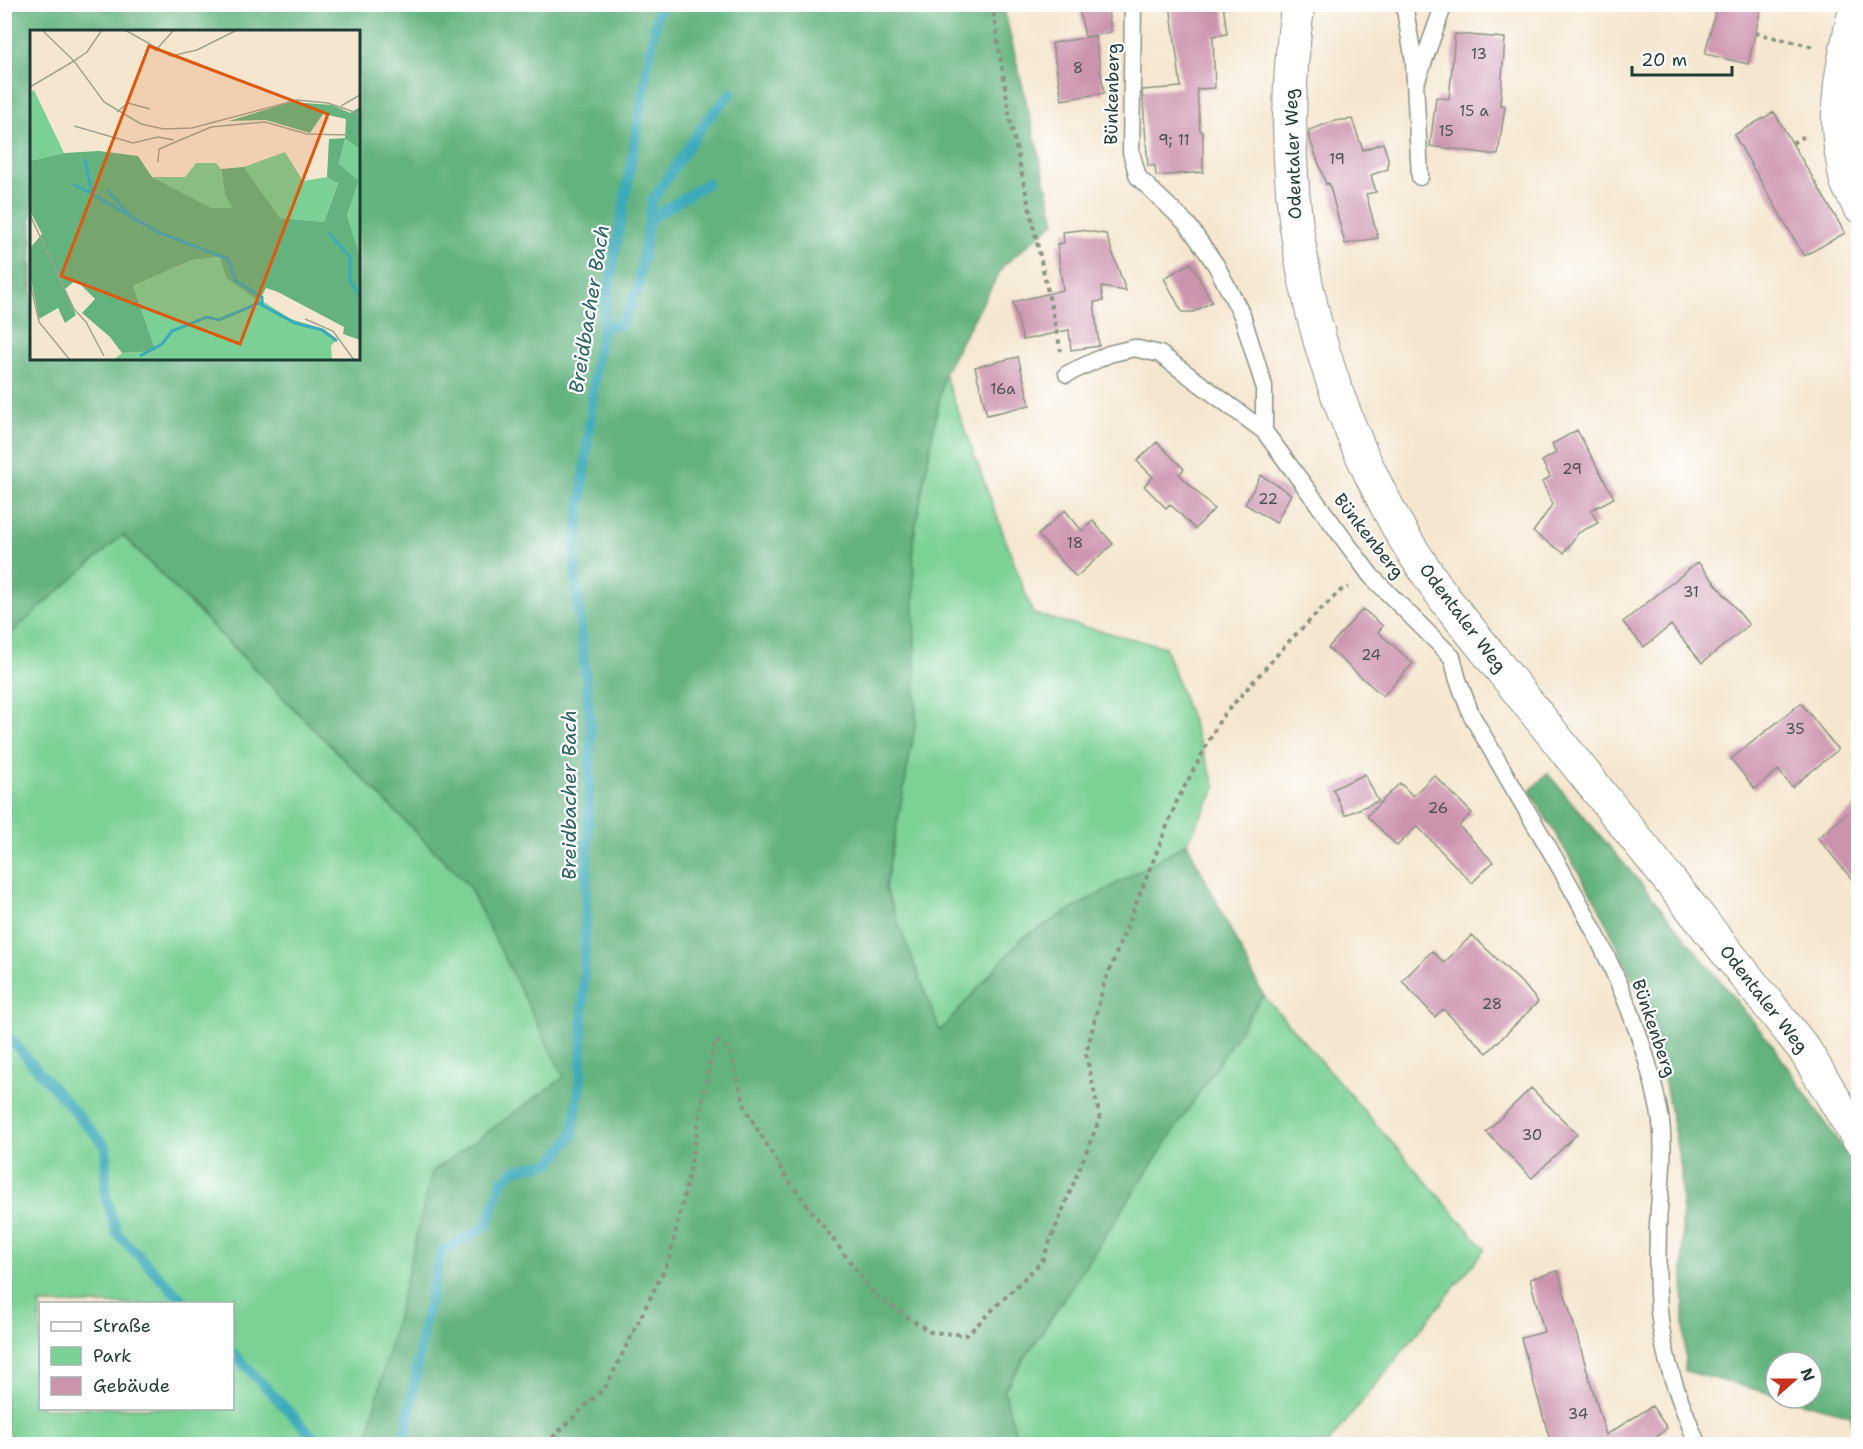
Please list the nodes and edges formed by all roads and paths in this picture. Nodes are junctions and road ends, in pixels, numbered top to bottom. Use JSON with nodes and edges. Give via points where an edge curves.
{"nodes":[{"id":1,"x":992,"y":4,"type":"edge"},
{"id":2,"x":1134,"y":4,"type":"edge"},
{"id":3,"x":1298,"y":4,"type":"edge"},
{"id":4,"x":1404,"y":4,"type":"edge"},
{"id":5,"x":1444,"y":4,"type":"edge"},
{"id":6,"x":1856,"y":4,"type":"edge"},
{"id":7,"x":1755,"y":33,"type":"dead end"},
{"id":8,"x":1851,"y":58,"type":"edge"},
{"id":9,"x":1416,"y":85,"type":"junction"},
{"id":10,"x":1420,"y":177,"type":"dead end"},
{"id":11,"x":1858,"y":206,"type":"edge"},
{"id":12,"x":1067,"y":374,"type":"joint"},
{"id":13,"x":1264,"y":431,"type":"junction"},
{"id":14,"x":1371,"y":576,"type":"junction"},
{"id":15,"x":1464,"y":648,"type":"junction"},
{"id":16,"x":1858,"y":1138,"type":"edge"},
{"id":17,"x":546,"y":1444,"type":"edge"},
{"id":18,"x":1697,"y":1444,"type":"edge"}],
"edges":[{"from":1,"to":12,"type":"path","via":[[1011,126]]},
{"from":2,"to":13,"type":"lane","name":"Bünkenberg","via":[[1131,152],[1138,177],[1188,225],[1216,265],[1242,315],[1264,386]]},
{"from":3,"to":15,"type":"main road","name":"Odentaler Weg","via":[[1291,67],[1290,153],[1298,242],[1316,328],[1362,455],[1398,528],[1445,599]]},
{"from":4,"to":9,"type":"lane"},
{"from":5,"to":9,"type":"lane"},
{"from":6,"to":8,"type":"street"},
{"from":7,"to":8,"type":"path"},
{"from":8,"to":11,"type":"street","via":[[1838,92],[1838,142],[1846,181]]},
{"from":9,"to":10,"type":"lane"},
{"from":12,"to":13,"type":"lane","name":"Bünkenberg","via":[[1109,354],[1134,348],[1160,354]]},
{"from":13,"to":14,"type":"lane","name":"Bünkenberg"},
{"from":14,"to":15,"type":"lane","name":"Bünkenberg"},
{"from":14,"to":17,"type":"path","via":[[1340,591],[1221,718],[1177,801],[1104,984],[1086,1054],[1100,1118],[1042,1261],[967,1335],[930,1332],[875,1295],[786,1178],[746,1110],[729,1049],[716,1040],[669,1260],[607,1385]]},
{"from":15,"to":16,"type":"main road","name":"Odentaler Weg","via":[[1804,1049]]},
{"from":15,"to":18,"type":"lane","name":"Bünkenberg","via":[[1458,680],[1471,714],[1597,935],[1635,1026],[1654,1085],[1662,1142],[1660,1325],[1666,1358]]}]}
